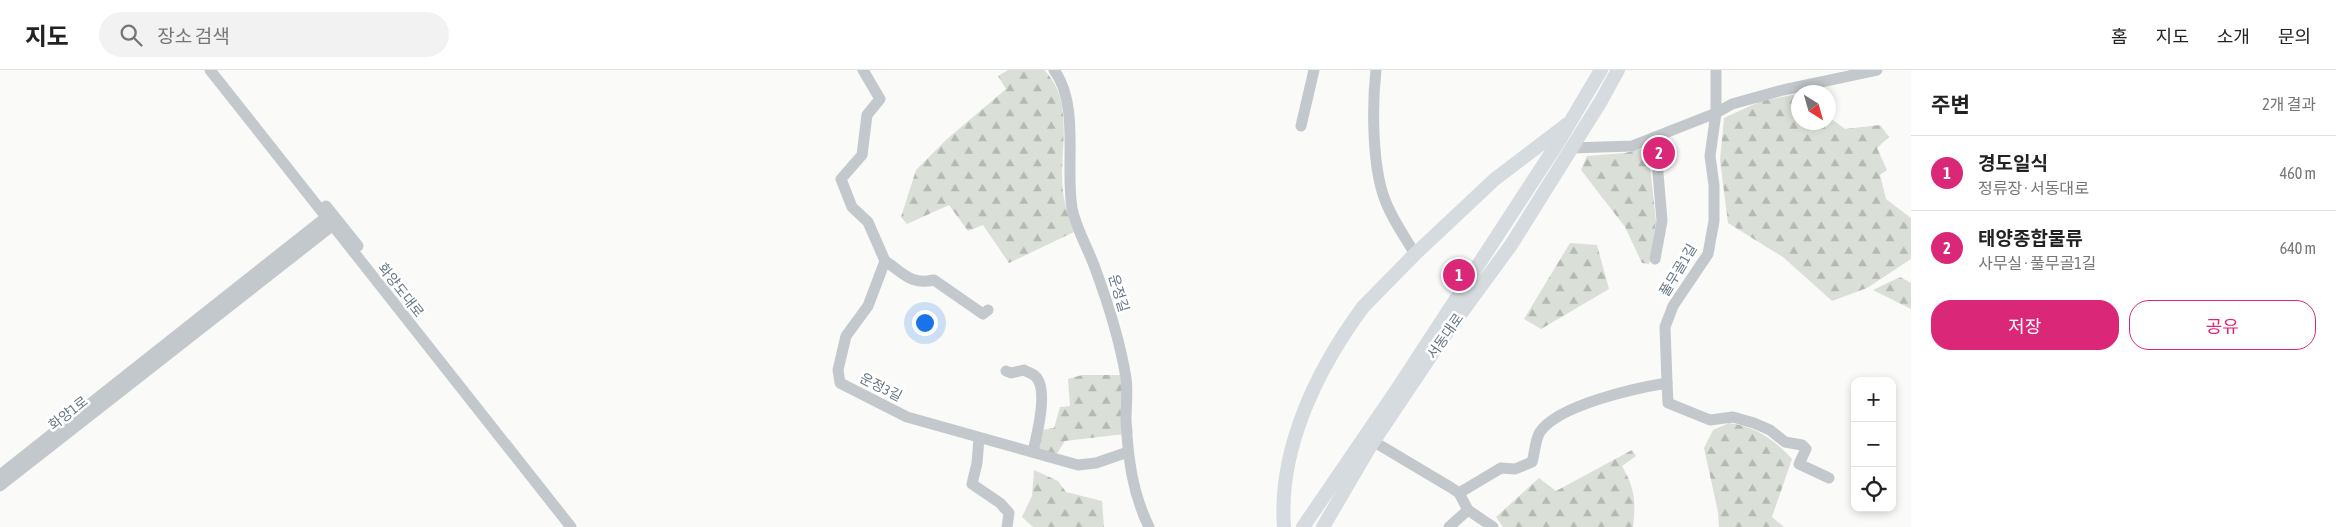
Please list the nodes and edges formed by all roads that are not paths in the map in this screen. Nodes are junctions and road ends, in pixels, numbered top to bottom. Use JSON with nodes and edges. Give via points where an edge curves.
{"nodes":[{"id":1,"x":210,"y":70,"type":"edge"},
{"id":2,"x":219,"y":70,"type":"edge"},
{"id":3,"x":864,"y":70,"type":"edge"},
{"id":4,"x":1054,"y":70,"type":"edge"},
{"id":5,"x":1314,"y":70,"type":"edge"},
{"id":6,"x":1376,"y":70,"type":"edge"},
{"id":7,"x":1601,"y":70,"type":"edge"},
{"id":8,"x":1618,"y":70,"type":"edge"},
{"id":9,"x":1716,"y":70,"type":"edge"},
{"id":10,"x":1877,"y":70,"type":"edge"},
{"id":11,"x":1716,"y":113,"type":"junction"},
{"id":12,"x":1572,"y":120,"type":"junction"},
{"id":13,"x":1301,"y":126,"type":"dead end"},
{"id":14,"x":1655,"y":137,"type":"junction"},
{"id":15,"x":1572,"y":148,"type":"junction"},
{"id":16,"x":332,"y":219,"type":"junction"},
{"id":17,"x":1415,"y":254,"type":"junction"},
{"id":18,"x":1655,"y":259,"type":"dead end"},
{"id":19,"x":885,"y":261,"type":"junction"},
{"id":20,"x":988,"y":310,"type":"dead end"},
{"id":21,"x":151,"y":360,"type":"junction"},
{"id":22,"x":1006,"y":371,"type":"dead end"},
{"id":23,"x":1667,"y":383,"type":"junction"},
{"id":24,"x":979,"y":438,"type":"junction"},
{"id":25,"x":1369,"y":439,"type":"junction"},
{"id":26,"x":1033,"y":451,"type":"junction"},
{"id":27,"x":1128,"y":452,"type":"junction"},
{"id":28,"x":0,"y":475,"type":"edge"},
{"id":29,"x":1829,"y":478,"type":"dead end"},
{"id":30,"x":0,"y":486,"type":"edge"},
{"id":31,"x":1459,"y":493,"type":"junction"},
{"id":32,"x":1468,"y":510,"type":"junction"},
{"id":33,"x":570,"y":527,"type":"edge"},
{"id":34,"x":578,"y":527,"type":"edge"},
{"id":35,"x":1007,"y":527,"type":"edge"},
{"id":36,"x":1148,"y":527,"type":"edge"},
{"id":37,"x":1284,"y":527,"type":"edge"},
{"id":38,"x":1303,"y":527,"type":"edge"},
{"id":39,"x":1322,"y":527,"type":"edge"},
{"id":40,"x":1449,"y":527,"type":"edge"},
{"id":41,"x":1494,"y":527,"type":"edge"}],
"edges":[{"from":1,"to":16,"type":"street","name":"화양도대로"},
{"from":2,"to":16,"type":"street","name":"화양도대로"},
{"from":3,"to":19,"type":"street","via":[[880,99],[867,115],[862,155],[841,179],[852,207],[868,222]]},
{"from":4,"to":27,"type":"street","name":"운정길","via":[[1064,93],[1068,119],[1072,208],[1114,327],[1126,379]]},
{"from":5,"to":13,"type":"street"},
{"from":6,"to":17,"type":"street","via":[[1372,104],[1380,182],[1385,201]]},
{"from":7,"to":12,"type":"main road","name":"서동대로"},
{"from":8,"to":15,"type":"main road","name":"서동대로"},
{"from":9,"to":11,"type":"street","name":"풀무골1길"},
{"from":10,"to":11,"type":"street","via":[[1783,90],[1732,104]]},
{"from":11,"to":14,"type":"street"},
{"from":11,"to":23,"type":"street","name":"풀무골1길","via":[[1710,156],[1714,222],[1708,254],[1673,306],[1665,327]]},
{"from":12,"to":17,"type":"main road","name":"서동대로","via":[[1495,179]]},
{"from":12,"to":25,"type":"main road","name":"서동대로","via":[[1396,391]]},
{"from":14,"to":15,"type":"street","via":[[1632,146]]},
{"from":14,"to":18,"type":"street","name":"풀무골1길","via":[[1662,221]]},
{"from":15,"to":25,"type":"main road","name":"서동대로","via":[[1511,245]]},
{"from":16,"to":21,"type":"street"},
{"from":16,"to":33,"type":"street","name":"화양도대로"},
{"from":16,"to":34,"type":"street","name":"화양도대로"},
{"from":17,"to":37,"type":"main road","name":"서동대로","via":[[1363,307],[1311,391],[1297,430],[1285,483]]},
{"from":19,"to":20,"type":"street","via":[[913,281],[934,280],[975,310],[983,314]]},
{"from":19,"to":24,"type":"street","name":"운정3길","via":[[868,306],[846,336],[838,370],[840,383],[907,417]]},
{"from":21,"to":28,"type":"street","name":"화양1로"},
{"from":21,"to":30,"type":"street","name":"화양1로"},
{"from":22,"to":26,"type":"street","via":[[1024,370],[1036,376],[1040,386],[1041,412]]},
{"from":23,"to":29,"type":"street","name":"풀무골1길","via":[[1668,403],[1710,420],[1733,417],[1770,430],[1785,442],[1802,445],[1806,449],[1799,464]]},
{"from":23,"to":31,"type":"street","via":[[1628,389],[1556,419],[1540,432],[1532,462],[1515,469],[1501,468]]},
{"from":24,"to":26,"type":"street","name":"운정3길"},
{"from":24,"to":35,"type":"street","via":[[972,484],[1009,513]]},
{"from":25,"to":31,"type":"street"},
{"from":25,"to":38,"type":"main road","name":"서동대로"},
{"from":25,"to":39,"type":"main road","name":"서동대로"},
{"from":26,"to":27,"type":"street","name":"운정3길","via":[[1078,465],[1096,463]]},
{"from":27,"to":36,"type":"street","name":"운정길","via":[[1132,482]]},
{"from":31,"to":32,"type":"street"},
{"from":32,"to":40,"type":"street"},
{"from":32,"to":41,"type":"street"}]}
